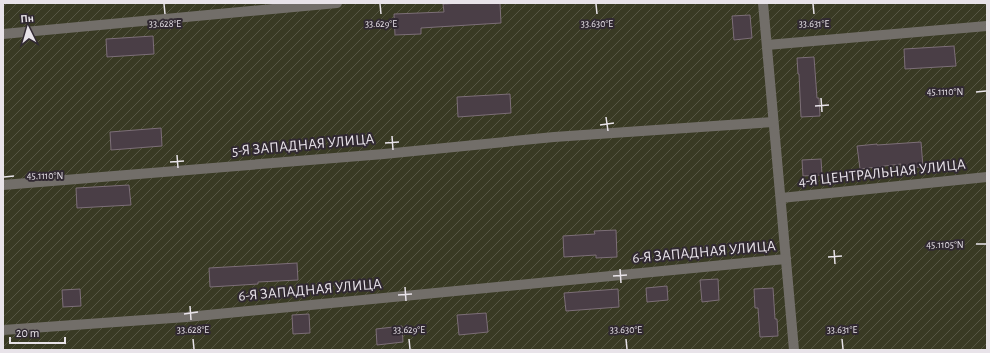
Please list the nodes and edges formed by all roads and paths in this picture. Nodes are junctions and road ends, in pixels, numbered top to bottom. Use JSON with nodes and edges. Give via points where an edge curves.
{"nodes":[{"id":1,"x":337,"y":3,"type":"edge"},
{"id":2,"x":763,"y":3,"type":"edge"},
{"id":3,"x":987,"y":26,"type":"edge"},
{"id":4,"x":3,"y":34,"type":"edge"},
{"id":5,"x":767,"y":45,"type":"junction"},
{"id":6,"x":773,"y":122,"type":"junction"},
{"id":7,"x":987,"y":177,"type":"edge"},
{"id":8,"x":3,"y":185,"type":"edge"},
{"id":9,"x":781,"y":198,"type":"junction"},
{"id":10,"x":786,"y":260,"type":"junction"},
{"id":11,"x":3,"y":330,"type":"edge"},
{"id":12,"x":794,"y":350,"type":"edge"}],
"edges":[{"from":1,"to":4,"type":"street"},
{"from":2,"to":5,"type":"street"},
{"from":3,"to":5,"type":"street"},
{"from":5,"to":6,"type":"street"},
{"from":6,"to":8,"type":"street","name":"5-Я ЗАПАДНАЯ УЛИЦА","via":[[554,137]]},
{"from":6,"to":9,"type":"street"},
{"from":7,"to":9,"type":"street","name":"4-Я ЦЕНТРАЛЬНАЯ УЛИЦА"},
{"from":9,"to":10,"type":"street"},
{"from":10,"to":11,"type":"street","name":"6-Я ЗАПАДНАЯ УЛИЦА","via":[[187,317]]},
{"from":10,"to":12,"type":"street"}]}
